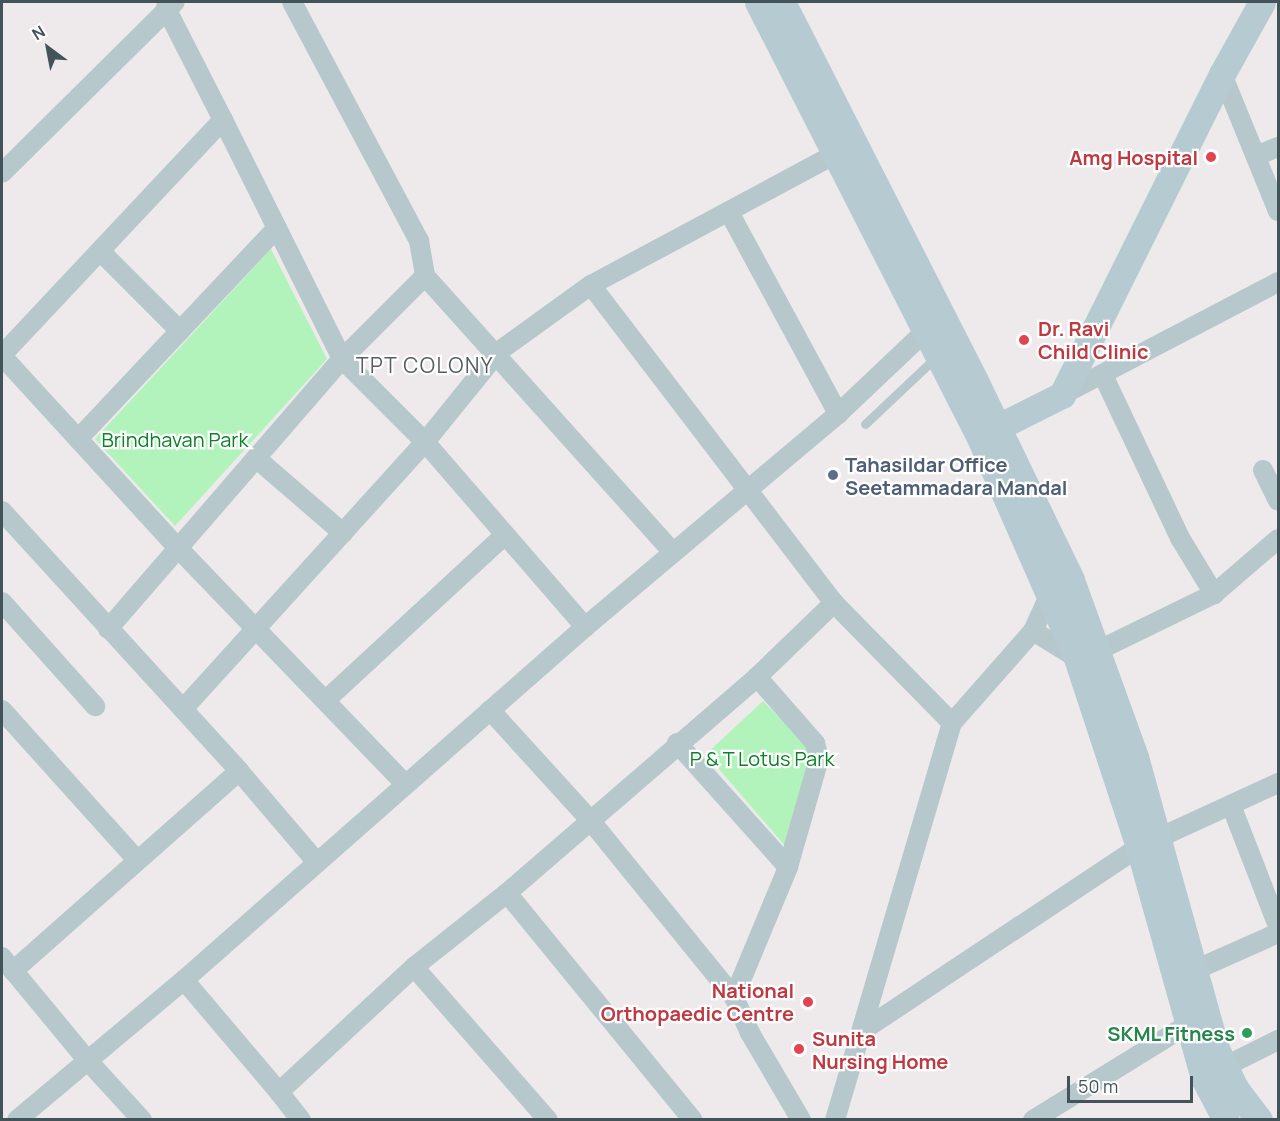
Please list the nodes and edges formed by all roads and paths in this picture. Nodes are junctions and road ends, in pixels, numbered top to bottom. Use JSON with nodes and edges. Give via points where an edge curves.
{"nodes":[{"id":1,"x":292,"y":2,"type":"edge"},
{"id":2,"x":758,"y":2,"type":"edge"},
{"id":3,"x":782,"y":2,"type":"edge"},
{"id":4,"x":1262,"y":2,"type":"edge"},
{"id":5,"x":171,"y":5,"type":"edge"},
{"id":6,"x":1222,"y":74,"type":"junction"},
{"id":7,"x":223,"y":120,"type":"junction"},
{"id":8,"x":1278,"y":147,"type":"edge"},
{"id":9,"x":846,"y":148,"type":"junction"},
{"id":10,"x":1258,"y":155,"type":"junction"},
{"id":11,"x":2,"y":173,"type":"edge"},
{"id":12,"x":1278,"y":210,"type":"edge"},
{"id":13,"x":729,"y":212,"type":"junction"},
{"id":14,"x":277,"y":228,"type":"junction"},
{"id":15,"x":100,"y":251,"type":"junction"},
{"id":16,"x":425,"y":276,"type":"junction"},
{"id":17,"x":1278,"y":283,"type":"edge"},
{"id":18,"x":591,"y":285,"type":"junction"},
{"id":19,"x":934,"y":323,"type":"junction"},
{"id":20,"x":180,"y":331,"type":"junction"},
{"id":21,"x":498,"y":352,"type":"junction"},
{"id":22,"x":2,"y":355,"type":"edge"},
{"id":23,"x":938,"y":355,"type":"junction"},
{"id":24,"x":342,"y":358,"type":"junction"},
{"id":25,"x":1104,"y":375,"type":"junction"},
{"id":26,"x":1062,"y":395,"type":"junction"},
{"id":27,"x":838,"y":414,"type":"junction"},
{"id":28,"x":865,"y":424,"type":"dead end"},
{"id":29,"x":998,"y":427,"type":"junction"},
{"id":30,"x":78,"y":439,"type":"junction"},
{"id":31,"x":425,"y":442,"type":"junction"},
{"id":32,"x":256,"y":458,"type":"junction"},
{"id":33,"x":1263,"y":470,"type":"dead end"},
{"id":34,"x":747,"y":488,"type":"junction"},
{"id":35,"x":1278,"y":501,"type":"edge"},
{"id":36,"x":2,"y":511,"type":"edge"},
{"id":37,"x":343,"y":532,"type":"junction"},
{"id":38,"x":505,"y":535,"type":"junction"},
{"id":39,"x":1278,"y":539,"type":"edge"},
{"id":40,"x":178,"y":548,"type":"junction"},
{"id":41,"x":672,"y":552,"type":"junction"},
{"id":42,"x":1050,"y":594,"type":"junction"},
{"id":43,"x":1215,"y":594,"type":"junction"},
{"id":44,"x":2,"y":602,"type":"edge"},
{"id":45,"x":834,"y":603,"type":"junction"},
{"id":46,"x":257,"y":627,"type":"junction"},
{"id":47,"x":585,"y":627,"type":"junction"},
{"id":48,"x":108,"y":629,"type":"junction"},
{"id":49,"x":1033,"y":631,"type":"junction"},
{"id":50,"x":1087,"y":655,"type":"junction"},
{"id":51,"x":757,"y":677,"type":"junction"},
{"id":52,"x":326,"y":700,"type":"junction"},
{"id":53,"x":94,"y":706,"type":"dead end"},
{"id":54,"x":183,"y":709,"type":"junction"},
{"id":55,"x":2,"y":710,"type":"edge"},
{"id":56,"x":490,"y":710,"type":"junction"},
{"id":57,"x":952,"y":723,"type":"junction"},
{"id":58,"x":677,"y":743,"type":"junction"},
{"id":59,"x":239,"y":771,"type":"junction"},
{"id":60,"x":1278,"y":783,"type":"edge"},
{"id":61,"x":405,"y":784,"type":"junction"},
{"id":62,"x":1231,"y":805,"type":"junction"},
{"id":63,"x":590,"y":820,"type":"junction"},
{"id":64,"x":1149,"y":844,"type":"junction"},
{"id":65,"x":137,"y":860,"type":"junction"},
{"id":66,"x":316,"y":861,"type":"junction"},
{"id":67,"x":788,"y":867,"type":"junction"},
{"id":68,"x":507,"y":892,"type":"junction"},
{"id":69,"x":1278,"y":926,"type":"edge"},
{"id":70,"x":1278,"y":933,"type":"edge"},
{"id":71,"x":7,"y":964,"type":"edge"},
{"id":72,"x":414,"y":968,"type":"junction"},
{"id":73,"x":1195,"y":970,"type":"junction"},
{"id":74,"x":184,"y":980,"type":"junction"},
{"id":75,"x":735,"y":997,"type":"junction"},
{"id":76,"x":1187,"y":1025,"type":"junction"},
{"id":77,"x":865,"y":1029,"type":"junction"},
{"id":78,"x":1278,"y":1040,"type":"edge"},
{"id":79,"x":88,"y":1061,"type":"junction"},
{"id":80,"x":1213,"y":1073,"type":"junction"},
{"id":81,"x":279,"y":1092,"type":"junction"},
{"id":82,"x":17,"y":1119,"type":"edge"},
{"id":83,"x":142,"y":1119,"type":"edge"},
{"id":84,"x":301,"y":1119,"type":"edge"},
{"id":85,"x":548,"y":1119,"type":"edge"},
{"id":86,"x":693,"y":1119,"type":"edge"},
{"id":87,"x":801,"y":1119,"type":"edge"},
{"id":88,"x":835,"y":1119,"type":"edge"},
{"id":89,"x":1033,"y":1119,"type":"edge"},
{"id":90,"x":1226,"y":1119,"type":"edge"},
{"id":91,"x":1259,"y":1119,"type":"edge"}],
"edges":[{"from":1,"to":16,"type":"street","via":[[419,241]]},
{"from":2,"to":9,"type":"main road"},
{"from":3,"to":9,"type":"main road"},
{"from":4,"to":6,"type":"main road"},
{"from":5,"to":7,"type":"street"},
{"from":5,"to":11,"type":"street"},
{"from":6,"to":10,"type":"street"},
{"from":6,"to":26,"type":"main road"},
{"from":7,"to":14,"type":"street"},
{"from":7,"to":15,"type":"street"},
{"from":8,"to":10,"type":"street"},
{"from":9,"to":13,"type":"street"},
{"from":9,"to":19,"type":"main road"},
{"from":10,"to":12,"type":"street"},
{"from":13,"to":18,"type":"street"},
{"from":13,"to":27,"type":"street"},
{"from":14,"to":20,"type":"street"},
{"from":14,"to":24,"type":"street"},
{"from":15,"to":20,"type":"street"},
{"from":15,"to":22,"type":"street"},
{"from":16,"to":21,"type":"street"},
{"from":16,"to":24,"type":"street"},
{"from":17,"to":25,"type":"street"},
{"from":18,"to":21,"type":"street"},
{"from":18,"to":34,"type":"street"},
{"from":19,"to":23,"type":"main road"},
{"from":19,"to":27,"type":"street"},
{"from":19,"to":29,"type":"main road"},
{"from":20,"to":30,"type":"street"},
{"from":21,"to":31,"type":"street"},
{"from":21,"to":41,"type":"street"},
{"from":22,"to":30,"type":"street"},
{"from":23,"to":28,"type":"lane"},
{"from":23,"to":42,"type":"main road"},
{"from":24,"to":31,"type":"street"},
{"from":24,"to":32,"type":"street"},
{"from":25,"to":26,"type":"street"},
{"from":25,"to":43,"type":"street","via":[[1180,537]]},
{"from":26,"to":29,"type":"main road"},
{"from":27,"to":34,"type":"street"},
{"from":29,"to":50,"type":"main road","via":[[1062,560]]},
{"from":30,"to":40,"type":"street"},
{"from":31,"to":37,"type":"street"},
{"from":31,"to":38,"type":"street"},
{"from":32,"to":37,"type":"street"},
{"from":32,"to":40,"type":"street"},
{"from":33,"to":35,"type":"street"},
{"from":34,"to":41,"type":"street"},
{"from":34,"to":45,"type":"street"},
{"from":36,"to":48,"type":"street"},
{"from":37,"to":46,"type":"street"},
{"from":38,"to":47,"type":"street"},
{"from":38,"to":52,"type":"street"},
{"from":39,"to":43,"type":"street"},
{"from":40,"to":46,"type":"street"},
{"from":40,"to":48,"type":"street"},
{"from":41,"to":47,"type":"street"},
{"from":42,"to":49,"type":"street"},
{"from":42,"to":50,"type":"main road"},
{"from":43,"to":50,"type":"street"},
{"from":44,"to":53,"type":"street"},
{"from":45,"to":51,"type":"street"},
{"from":45,"to":57,"type":"street"},
{"from":46,"to":52,"type":"street"},
{"from":46,"to":54,"type":"street"},
{"from":47,"to":56,"type":"street"},
{"from":48,"to":54,"type":"street"},
{"from":49,"to":50,"type":"street"},
{"from":49,"to":57,"type":"street"},
{"from":50,"to":64,"type":"main road"},
{"from":51,"to":58,"type":"street"},
{"from":51,"to":67,"type":"street","via":[[819,751]]},
{"from":52,"to":61,"type":"street"},
{"from":54,"to":59,"type":"street"},
{"from":55,"to":65,"type":"street"},
{"from":56,"to":61,"type":"street"},
{"from":56,"to":63,"type":"street"},
{"from":57,"to":77,"type":"street"},
{"from":58,"to":63,"type":"street"},
{"from":58,"to":67,"type":"street"},
{"from":59,"to":65,"type":"street"},
{"from":59,"to":66,"type":"street"},
{"from":60,"to":62,"type":"street"},
{"from":61,"to":66,"type":"street"},
{"from":62,"to":64,"type":"street"},
{"from":62,"to":69,"type":"street"},
{"from":63,"to":68,"type":"street"},
{"from":63,"to":75,"type":"street"},
{"from":64,"to":73,"type":"main road"},
{"from":64,"to":76,"type":"main road"},
{"from":64,"to":77,"type":"street"},
{"from":65,"to":71,"type":"street"},
{"from":66,"to":74,"type":"street"},
{"from":67,"to":75,"type":"street"},
{"from":68,"to":72,"type":"street"},
{"from":68,"to":86,"type":"street"},
{"from":70,"to":73,"type":"street"},
{"from":71,"to":79,"type":"street"},
{"from":72,"to":81,"type":"street"},
{"from":72,"to":85,"type":"street"},
{"from":73,"to":80,"type":"main road"},
{"from":74,"to":79,"type":"street"},
{"from":74,"to":81,"type":"street"},
{"from":75,"to":87,"type":"street","via":[[750,1033]]},
{"from":76,"to":80,"type":"main road"},
{"from":76,"to":89,"type":"street"},
{"from":77,"to":88,"type":"street"},
{"from":78,"to":80,"type":"street"},
{"from":79,"to":82,"type":"street"},
{"from":79,"to":83,"type":"street"},
{"from":80,"to":90,"type":"main road"},
{"from":80,"to":91,"type":"main road"},
{"from":81,"to":84,"type":"street"}]}
